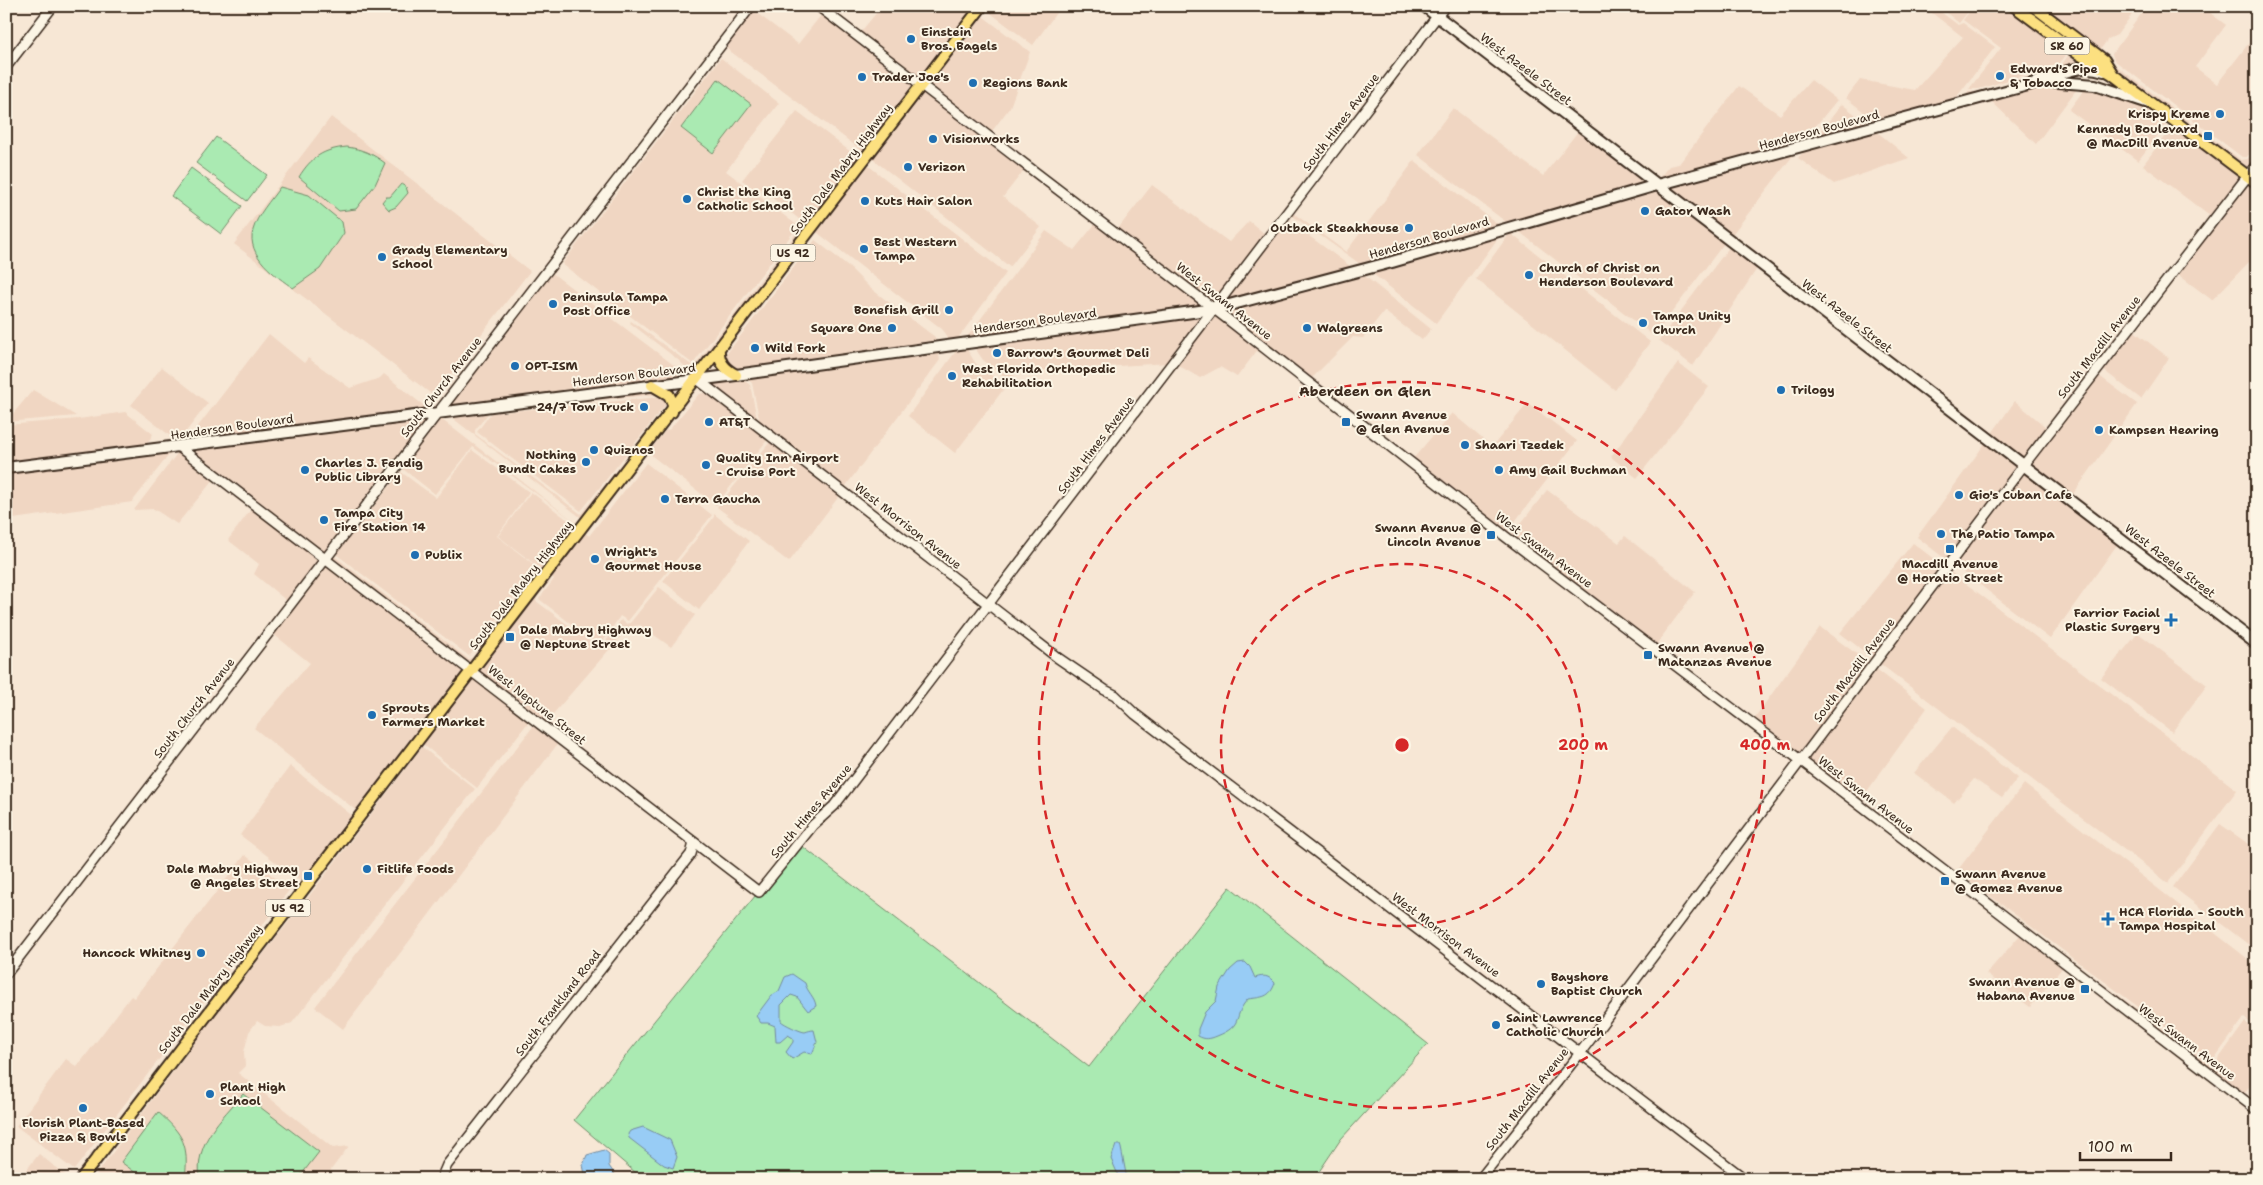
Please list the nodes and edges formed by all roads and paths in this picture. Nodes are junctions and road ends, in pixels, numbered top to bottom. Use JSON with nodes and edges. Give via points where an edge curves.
{"nodes":[{"id":1,"x":53,"y":6,"type":"edge"},
{"id":2,"x":750,"y":6,"type":"edge"},
{"id":3,"x":818,"y":6,"type":"edge"},
{"id":4,"x":982,"y":6,"type":"edge"},
{"id":5,"x":1424,"y":6,"type":"edge"},
{"id":6,"x":1445,"y":6,"type":"edge"},
{"id":7,"x":2014,"y":6,"type":"edge"},
{"id":8,"x":2034,"y":6,"type":"edge"},
{"id":9,"x":1437,"y":16,"type":"junction"},
{"id":10,"x":6,"y":68,"type":"edge"},
{"id":11,"x":2112,"y":74,"type":"junction"},
{"id":12,"x":2043,"y":81,"type":"junction"},
{"id":13,"x":920,"y":86,"type":"junction"},
{"id":14,"x":2152,"y":104,"type":"junction"},
{"id":15,"x":2257,"y":164,"type":"edge"},
{"id":16,"x":2247,"y":176,"type":"junction"},
{"id":17,"x":2257,"y":183,"type":"edge"},
{"id":18,"x":1657,"y":186,"type":"junction"},
{"id":19,"x":1214,"y":309,"type":"junction"},
{"id":20,"x":719,"y":349,"type":"junction"},
{"id":21,"x":736,"y":375,"type":"junction"},
{"id":22,"x":697,"y":379,"type":"junction"},
{"id":23,"x":652,"y":385,"type":"junction"},
{"id":24,"x":438,"y":412,"type":"junction"},
{"id":25,"x":672,"y":412,"type":"junction"},
{"id":26,"x":179,"y":447,"type":"junction"},
{"id":27,"x":2023,"y":466,"type":"junction"},
{"id":28,"x":6,"y":468,"type":"edge"},
{"id":29,"x":326,"y":558,"type":"junction"},
{"id":30,"x":987,"y":604,"type":"junction"},
{"id":31,"x":2257,"y":644,"type":"edge"},
{"id":32,"x":471,"y":670,"type":"junction"},
{"id":33,"x":1802,"y":761,"type":"junction"},
{"id":34,"x":694,"y":842,"type":"junction"},
{"id":35,"x":759,"y":892,"type":"joint"},
{"id":36,"x":6,"y":974,"type":"edge"},
{"id":37,"x":1580,"y":1053,"type":"junction"},
{"id":38,"x":2257,"y":1110,"type":"edge"},
{"id":39,"x":81,"y":1179,"type":"edge"},
{"id":40,"x":441,"y":1179,"type":"edge"},
{"id":41,"x":1480,"y":1179,"type":"edge"},
{"id":42,"x":1745,"y":1179,"type":"edge"}],
"edges":[{"from":1,"to":10,"type":"street"},
{"from":2,"to":24,"type":"street","name":"South Church Avenue"},
{"from":3,"to":13,"type":"street","name":"West Swann Avenue"},
{"from":4,"to":13,"type":"main road","name":"South Dale Mabry Highway","number":"US 92"},
{"from":5,"to":9,"type":"main road","name":"West Azeele Street"},
{"from":6,"to":9,"type":"street","name":"South Himes Avenue"},
{"from":7,"to":11,"type":"main road","number":"SR 60","via":[[2076,53]]},
{"from":8,"to":11,"type":"main road","number":"SR 60","via":[[2104,60]]},
{"from":9,"to":18,"type":"main road","name":"West Azeele Street"},
{"from":9,"to":19,"type":"street","name":"South Himes Avenue"},
{"from":11,"to":12,"type":"main road","name":"Henderson Boulevard","via":[[2082,67]]},
{"from":11,"to":14,"type":"main road","number":"SR 60"},
{"from":12,"to":14,"type":"main road","name":"Henderson Boulevard","via":[[2096,85]]},
{"from":12,"to":18,"type":"main road","name":"Henderson Boulevard"},
{"from":13,"to":19,"type":"street","name":"West Swann Avenue"},
{"from":13,"to":20,"type":"main road","name":"South Dale Mabry Highway","number":"US 92"},
{"from":14,"to":16,"type":"main road","number":"SR 60"},
{"from":15,"to":16,"type":"street","name":"South Macdill Avenue"},
{"from":16,"to":17,"type":"main road","number":"SR 60"},
{"from":16,"to":27,"type":"street","name":"South Macdill Avenue"},
{"from":18,"to":19,"type":"main road","name":"Henderson Boulevard"},
{"from":18,"to":27,"type":"main road","name":"West Azeele Street"},
{"from":19,"to":21,"type":"main road","name":"Henderson Boulevard"},
{"from":19,"to":30,"type":"street","name":"South Himes Avenue"},
{"from":19,"to":33,"type":"street","name":"West Swann Avenue","via":[[1500,533]]},
{"from":20,"to":21,"type":"main road","via":[[723,366]]},
{"from":20,"to":22,"type":"main road","name":"South Dale Mabry Highway","number":"US 92"},
{"from":21,"to":22,"type":"main road","name":"Henderson Boulevard"},
{"from":22,"to":23,"type":"main road","name":"Henderson Boulevard"},
{"from":22,"to":25,"type":"main road","name":"South Dale Mabry Highway","number":"US 92"},
{"from":22,"to":30,"type":"street","name":"West Morrison Avenue"},
{"from":23,"to":24,"type":"main road","name":"Henderson Boulevard"},
{"from":23,"to":25,"type":"main road","via":[[669,395]]},
{"from":24,"to":26,"type":"main road","name":"Henderson Boulevard"},
{"from":24,"to":29,"type":"street","name":"South Church Avenue"},
{"from":25,"to":32,"type":"main road","name":"South Dale Mabry Highway","number":"US 92"},
{"from":26,"to":28,"type":"main road","name":"Henderson Boulevard"},
{"from":26,"to":29,"type":"street","name":"West Neptune Street"},
{"from":27,"to":31,"type":"main road","name":"West Azeele Street"},
{"from":27,"to":33,"type":"street","name":"South Macdill Avenue"},
{"from":29,"to":32,"type":"street","name":"West Neptune Street"},
{"from":29,"to":36,"type":"street","name":"South Church Avenue"},
{"from":30,"to":35,"type":"street","name":"South Himes Avenue","via":[[834,806],[813,824]]},
{"from":30,"to":37,"type":"street","name":"West Morrison Avenue","via":[[1115,695]]},
{"from":32,"to":34,"type":"street","name":"West Neptune Street"},
{"from":32,"to":39,"type":"main road","name":"South Dale Mabry Highway","number":"US 92"},
{"from":33,"to":37,"type":"street","name":"South Macdill Avenue"},
{"from":33,"to":38,"type":"street","name":"West Swann Avenue"},
{"from":34,"to":35,"type":"street","name":"West Neptune Street"},
{"from":34,"to":40,"type":"street","name":"South Frankland Road","via":[[691,854],[453,1158]]},
{"from":37,"to":41,"type":"street","name":"South Macdill Avenue"},
{"from":37,"to":42,"type":"street","name":"West Morrison Avenue"}]}
